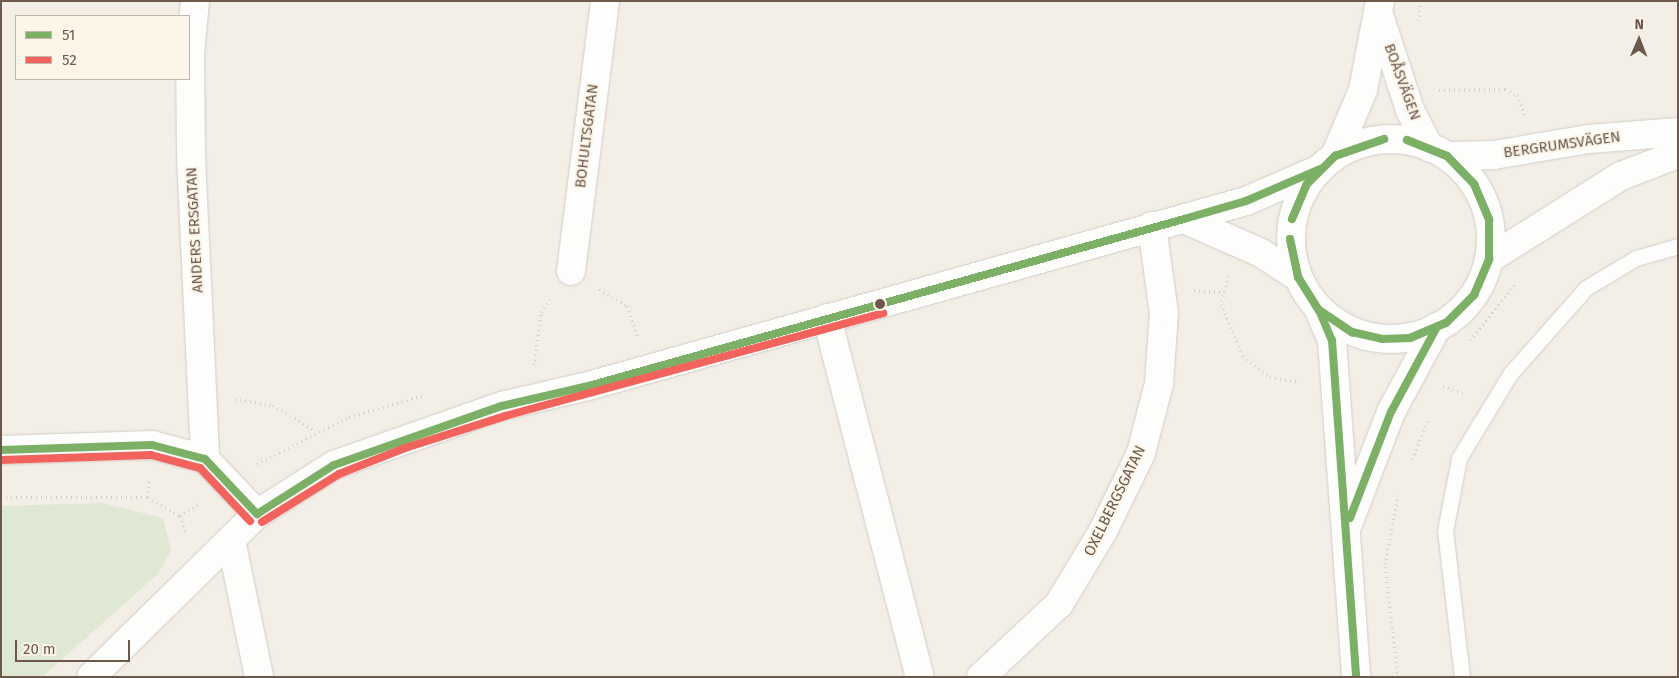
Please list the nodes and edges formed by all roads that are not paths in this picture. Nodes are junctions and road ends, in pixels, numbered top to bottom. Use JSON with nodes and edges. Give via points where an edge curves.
{"nodes":[{"id":1,"x":196,"y":1,"type":"edge"},
{"id":2,"x":605,"y":1,"type":"edge"},
{"id":3,"x":1380,"y":8,"type":"edge"},
{"id":4,"x":1678,"y":132,"type":"edge"},
{"id":5,"x":1438,"y":151,"type":"junction"},
{"id":6,"x":1678,"y":154,"type":"edge"},
{"id":7,"x":1327,"y":162,"type":"junction"},
{"id":8,"x":1184,"y":219,"type":"junction"},
{"id":9,"x":1152,"y":226,"type":"junction"},
{"id":10,"x":1678,"y":246,"type":"edge"},
{"id":11,"x":1489,"y":259,"type":"junction"},
{"id":12,"x":571,"y":271,"type":"road end"},
{"id":13,"x":1298,"y":277,"type":"junction"},
{"id":14,"x":1319,"y":310,"type":"junction"},
{"id":15,"x":827,"y":318,"type":"junction"},
{"id":16,"x":1437,"y":327,"type":"junction"},
{"id":17,"x":1,"y":450,"type":"edge"},
{"id":18,"x":205,"y":459,"type":"junction"},
{"id":19,"x":257,"y":514,"type":"junction"},
{"id":20,"x":1345,"y":532,"type":"junction"},
{"id":21,"x":232,"y":540,"type":"junction"},
{"id":22,"x":91,"y":677,"type":"edge"},
{"id":23,"x":259,"y":677,"type":"edge"},
{"id":24,"x":920,"y":677,"type":"edge"},
{"id":25,"x":981,"y":677,"type":"edge"},
{"id":26,"x":1356,"y":677,"type":"edge"},
{"id":27,"x":1462,"y":677,"type":"edge"}],
"edges":[{"from":1,"to":18,"type":"street","name":"ANDERS ERSGATAN","via":[[190,55],[191,157]]},
{"from":2,"to":12,"type":"street","name":"BOHULTSGATAN"},
{"from":3,"to":5,"type":"street","name":"BOÅSVÄGEN","via":[[1410,110]]},
{"from":3,"to":7,"type":"street","name":"BOÅSVÄGEN","via":[[1363,90]]},
{"from":4,"to":5,"type":"street","name":"BERGRUMSVÄGEN","via":[[1590,138],[1494,155]]},
{"from":5,"to":7,"type":"street","name":"BERGRUMSVÄGEN","via":[[1384,139]]},
{"from":5,"to":11,"type":"street","via":[[1462,168],[1484,201],[1491,240]]},
{"from":6,"to":11,"type":"street","via":[[1621,176]]},
{"from":7,"to":8,"type":"street","name":"BERGRUMSVÄGEN","via":[[1246,201]]},
{"from":7,"to":13,"type":"street","name":"BOÅSVÄGEN","via":[[1307,184],[1292,220],[1290,239]]},
{"from":8,"to":9,"type":"street","name":"BERGRUMSVÄGEN"},
{"from":8,"to":13,"type":"street","via":[[1261,253]]},
{"from":9,"to":15,"type":"street","name":"BERGRUMSVÄGEN"},
{"from":9,"to":25,"type":"street","name":"OXELBERGSGATAN","via":[[1164,313],[1159,384],[1141,453],[1103,531],[1059,604]]},
{"from":10,"to":27,"type":"lane","via":[[1636,258],[1586,288],[1510,374],[1459,458],[1445,531]]},
{"from":11,"to":16,"type":"street","via":[[1474,295]]},
{"from":13,"to":14,"type":"street"},
{"from":14,"to":16,"type":"street","via":[[1352,332],[1382,339],[1410,338]]},
{"from":14,"to":20,"type":"street","via":[[1332,340]]},
{"from":15,"to":19,"type":"street","name":"BERGRUMSVÄGEN","via":[[592,385],[502,406],[402,439],[334,465]]},
{"from":15,"to":24,"type":"street"},
{"from":16,"to":20,"type":"street","via":[[1391,412]]},
{"from":17,"to":18,"type":"street","via":[[152,445]]},
{"from":18,"to":19,"type":"street"},
{"from":19,"to":21,"type":"street","name":"BERGRUMSVÄGEN"},
{"from":20,"to":26,"type":"street"},
{"from":21,"to":22,"type":"street","name":"BERGRUMSVÄGEN"},
{"from":21,"to":23,"type":"street"}]}
